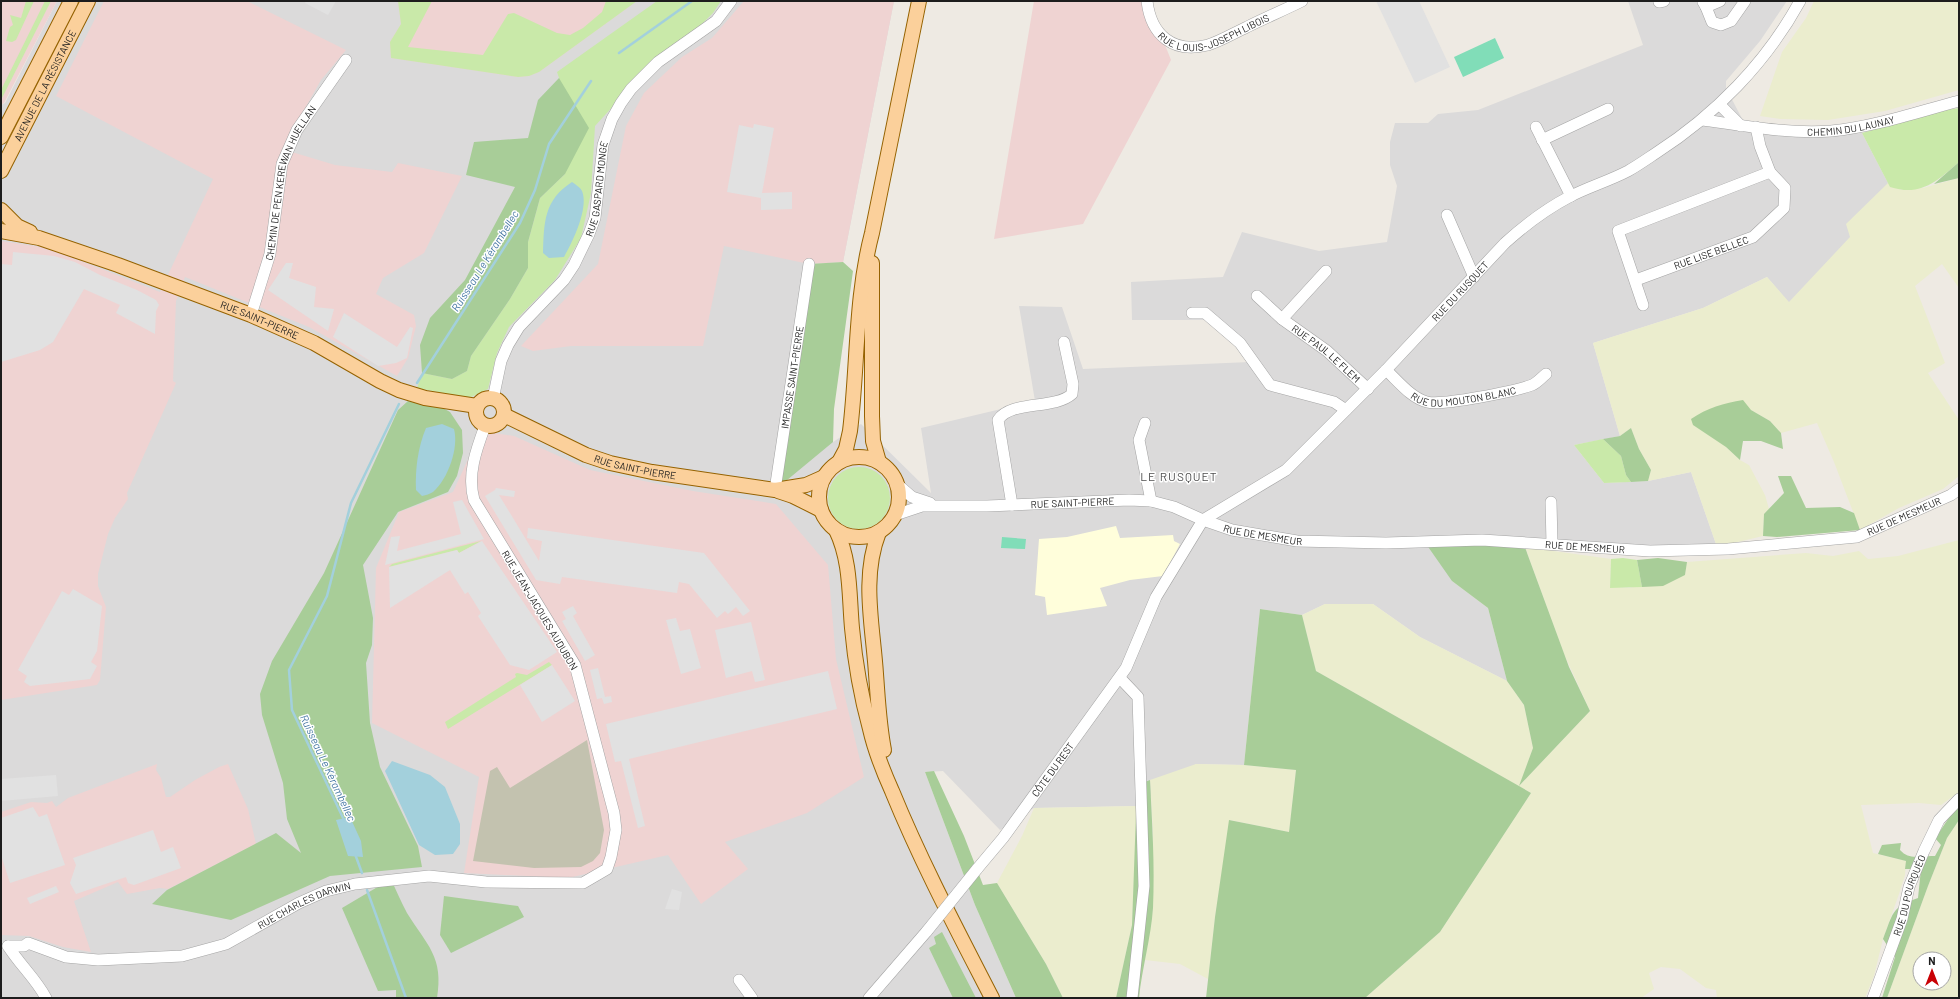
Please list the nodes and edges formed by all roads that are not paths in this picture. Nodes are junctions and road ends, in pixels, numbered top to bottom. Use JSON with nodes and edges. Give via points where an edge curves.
{"nodes":[{"id":1,"x":71,"y":1,"type":"edge"},
{"id":2,"x":88,"y":1,"type":"edge"},
{"id":3,"x":731,"y":1,"type":"edge"},
{"id":4,"x":919,"y":1,"type":"edge"},
{"id":5,"x":1146,"y":1,"type":"edge"},
{"id":6,"x":1302,"y":1,"type":"edge"},
{"id":7,"x":1720,"y":1,"type":"edge"},
{"id":8,"x":1746,"y":1,"type":"edge"},
{"id":9,"x":1800,"y":1,"type":"edge"},
{"id":10,"x":1704,"y":4,"type":"edge"},
{"id":11,"x":346,"y":60,"type":"dead end"},
{"id":12,"x":1959,"y":101,"type":"edge"},
{"id":13,"x":1720,"y":105,"type":"junction"},
{"id":14,"x":1608,"y":108,"type":"dead end"},
{"id":15,"x":1703,"y":120,"type":"junction"},
{"id":16,"x":1741,"y":126,"type":"junction"},
{"id":17,"x":1536,"y":127,"type":"dead end"},
{"id":18,"x":1756,"y":127,"type":"junction"},
{"id":19,"x":1,"y":137,"type":"edge"},
{"id":20,"x":1542,"y":140,"type":"junction"},
{"id":21,"x":1,"y":171,"type":"edge"},
{"id":22,"x":1770,"y":172,"type":"junction"},
{"id":23,"x":1570,"y":196,"type":"junction"},
{"id":24,"x":1,"y":210,"type":"edge"},
{"id":25,"x":1447,"y":215,"type":"dead end"},
{"id":26,"x":1,"y":231,"type":"edge"},
{"id":27,"x":872,"y":233,"type":"junction"},
{"id":28,"x":39,"y":238,"type":"junction"},
{"id":29,"x":809,"y":264,"type":"dead end"},
{"id":30,"x":1326,"y":271,"type":"dead end"},
{"id":31,"x":1474,"y":277,"type":"junction"},
{"id":32,"x":1636,"y":280,"type":"junction"},
{"id":33,"x":1257,"y":296,"type":"dead end"},
{"id":34,"x":1643,"y":305,"type":"dead end"},
{"id":35,"x":1192,"y":313,"type":"dead end"},
{"id":36,"x":251,"y":315,"type":"junction"},
{"id":37,"x":1282,"y":319,"type":"junction"},
{"id":38,"x":1064,"y":342,"type":"dead end"},
{"id":39,"x":1386,"y":370,"type":"junction"},
{"id":40,"x":1546,"y":374,"type":"dead end"},
{"id":41,"x":1368,"y":389,"type":"junction"},
{"id":42,"x":493,"y":398,"type":"junction"},
{"id":43,"x":477,"y":406,"type":"junction"},
{"id":44,"x":1346,"y":410,"type":"junction"},
{"id":45,"x":504,"y":415,"type":"junction"},
{"id":46,"x":1145,"y":423,"type":"dead end"},
{"id":47,"x":485,"y":426,"type":"junction"},
{"id":48,"x":839,"y":462,"type":"junction"},
{"id":49,"x":879,"y":462,"type":"junction"},
{"id":50,"x":824,"y":477,"type":"junction"},
{"id":51,"x":897,"y":484,"type":"junction"},
{"id":52,"x":1959,"y":489,"type":"edge"},
{"id":53,"x":775,"y":490,"type":"junction"},
{"id":54,"x":1150,"y":501,"type":"junction"},
{"id":55,"x":1551,"y":502,"type":"dead end"},
{"id":56,"x":1012,"y":505,"type":"junction"},
{"id":57,"x":938,"y":506,"type":"junction"},
{"id":58,"x":821,"y":510,"type":"junction"},
{"id":59,"x":895,"y":515,"type":"junction"},
{"id":60,"x":1203,"y":520,"type":"junction"},
{"id":61,"x":836,"y":530,"type":"junction"},
{"id":62,"x":879,"y":532,"type":"junction"},
{"id":63,"x":1552,"y":543,"type":"junction"},
{"id":64,"x":1120,"y":678,"type":"junction"},
{"id":65,"x":892,"y":792,"type":"junction"},
{"id":66,"x":1959,"y":800,"type":"edge"},
{"id":67,"x":607,"y":869,"type":"joint"},
{"id":68,"x":740,"y":980,"type":"dead end"},
{"id":69,"x":46,"y":998,"type":"edge"},
{"id":70,"x":752,"y":998,"type":"edge"},
{"id":71,"x":869,"y":998,"type":"edge"},
{"id":72,"x":992,"y":998,"type":"edge"},
{"id":73,"x":1132,"y":998,"type":"edge"},
{"id":74,"x":1873,"y":998,"type":"edge"}],
"edges":[{"from":1,"to":19,"type":"main road","name":"AVENUE DE LA RÉSISTANCE"},
{"from":2,"to":21,"type":"main road","name":"AVENUE DE LA RÉSISTANCE"},
{"from":3,"to":42,"type":"street","name":"RUE GASPARD MONGE","via":[[716,21],[658,62],[621,103],[612,119],[604,145],[595,218],[589,234],[564,280],[519,327],[508,345],[501,361]]},
{"from":4,"to":27,"type":"main road"},
{"from":5,"to":6,"type":"street","name":"RUE LOUIS-JOSEPH LIBOIS","via":[[1148,14],[1158,32],[1170,42],[1188,48],[1209,45]]},
{"from":7,"to":10,"type":"street"},
{"from":8,"to":10,"type":"street","via":[[1731,21],[1720,25],[1712,22]]},
{"from":9,"to":13,"type":"street","name":"RUE DU RUSQUET","via":[[1776,39]]},
{"from":11,"to":36,"type":"street","name":"CHEMIN DE PEN KEREWAN HUELLAN","via":[[297,130],[282,164],[270,254]]},
{"from":12,"to":18,"type":"street","name":"CHEMIN DU LAUNAY","via":[[1876,124],[1832,131],[1804,132]]},
{"from":13,"to":15,"type":"street","name":"RUE DU RUSQUET"},
{"from":13,"to":16,"type":"street"},
{"from":14,"to":20,"type":"street"},
{"from":15,"to":16,"type":"street","name":"CHEMIN DU LAUNAY"},
{"from":15,"to":23,"type":"street","name":"RUE DU RUSQUET","via":[[1628,171]]},
{"from":16,"to":18,"type":"street","name":"CHEMIN DU LAUNAY"},
{"from":17,"to":20,"type":"street"},
{"from":18,"to":22,"type":"street"},
{"from":20,"to":23,"type":"street"},
{"from":22,"to":32,"type":"street","name":"RUE LISE BELLEC","via":[[1785,188],[1784,208],[1753,237]]},
{"from":22,"to":32,"type":"street","via":[[1618,231]]},
{"from":23,"to":31,"type":"street","name":"RUE DU RUSQUET","via":[[1522,228]]},
{"from":24,"to":28,"type":"main road","name":"RUE SAINT-PIERRE","via":[[17,226]]},
{"from":25,"to":31,"type":"street"},
{"from":26,"to":28,"type":"main road","name":"RUE SAINT-PIERRE"},
{"from":27,"to":48,"type":"main road","via":[[860,291],[850,431],[846,449]]},
{"from":27,"to":49,"type":"main road","via":[[871,390],[873,441]]},
{"from":28,"to":36,"type":"main road","name":"RUE SAINT-PIERRE"},
{"from":29,"to":53,"type":"street","name":"IMPASSE SAINT-PIERRE"},
{"from":30,"to":37,"type":"street","name":"RUE PAUL LE FLEM"},
{"from":31,"to":39,"type":"street","name":"RUE DU RUSQUET"},
{"from":32,"to":34,"type":"street"},
{"from":33,"to":37,"type":"street","name":"RUE PAUL LE FLEM"},
{"from":35,"to":44,"type":"street","via":[[1205,313],[1240,343],[1270,385],[1328,400]]},
{"from":36,"to":43,"type":"main road","name":"RUE SAINT-PIERRE","via":[[314,343],[398,390],[425,398]]},
{"from":37,"to":41,"type":"street","name":"RUE PAUL LE FLEM","via":[[1327,351]]},
{"from":38,"to":56,"type":"street","via":[[1072,394],[1063,399],[1008,411],[998,420]]},
{"from":39,"to":40,"type":"street","name":"RUE DU MOUTON BLANC","via":[[1414,396],[1427,402],[1515,391],[1534,384]]},
{"from":39,"to":41,"type":"street","name":"RUE DU RUSQUET"},
{"from":41,"to":44,"type":"street","name":"RUE DU RUSQUET"},
{"from":42,"to":43,"type":"main road","via":[[484,399]]},
{"from":42,"to":45,"type":"main road","via":[[501,404]]},
{"from":43,"to":47,"type":"main road","via":[[476,418]]},
{"from":44,"to":60,"type":"street","name":"RUE DU RUSQUET","via":[[1286,470]]},
{"from":45,"to":47,"type":"main road","via":[[499,424]]},
{"from":45,"to":53,"type":"main road","name":"RUE SAINT-PIERRE","via":[[566,446],[610,463],[652,472]]},
{"from":46,"to":54,"type":"street","via":[[1139,440]]},
{"from":47,"to":67,"type":"street","name":"RUE JEAN-JACQUES AUDUBON","via":[[476,446],[472,478],[473,495],[575,665],[614,812],[616,830]]},
{"from":48,"to":49,"type":"main road","via":[[858,457]]},
{"from":48,"to":50,"type":"main road"},
{"from":49,"to":51,"type":"main road","via":[[890,471]]},
{"from":50,"to":53,"type":"main road","name":"RUE SAINT-PIERRE","via":[[806,485]]},
{"from":50,"to":58,"type":"main road","via":[[819,493]]},
{"from":51,"to":57,"type":"street","name":"RUE SAINT-PIERRE","via":[[912,497]]},
{"from":51,"to":59,"type":"main road","via":[[899,496]]},
{"from":52,"to":63,"type":"street","name":"RUE DE MESMEUR","via":[[1951,496],[1857,538],[1690,551],[1650,551]]},
{"from":53,"to":58,"type":"main road","name":"RUE SAINT-PIERRE"},
{"from":54,"to":56,"type":"street","name":"RUE SAINT-PIERRE"},
{"from":54,"to":60,"type":"street","name":"RUE SAINT-PIERRE","via":[[1174,507]]},
{"from":55,"to":63,"type":"street"},
{"from":56,"to":57,"type":"street","name":"RUE SAINT-PIERRE"},
{"from":57,"to":59,"type":"street","name":"RUE SAINT-PIERRE","via":[[922,506]]},
{"from":58,"to":61,"type":"main road"},
{"from":59,"to":62,"type":"main road"},
{"from":60,"to":63,"type":"street","name":"RUE DE MESMEUR","via":[[1232,530],[1298,541],[1386,543],[1482,540]]},
{"from":60,"to":64,"type":"street","name":"CÔTE DU REST","via":[[1156,597]]},
{"from":61,"to":62,"type":"main road","via":[[857,537]]},
{"from":61,"to":65,"type":"main road","via":[[848,567],[856,657],[864,706],[879,761]]},
{"from":62,"to":65,"type":"main road","via":[[869,565],[871,628],[880,729]]},
{"from":64,"to":71,"type":"street","name":"CÔTE DU REST","bridge":true,"via":[[1003,838]]},
{"from":64,"to":73,"type":"street","via":[[1138,697],[1144,886]]},
{"from":65,"to":72,"type":"main road","via":[[924,865]]},
{"from":66,"to":74,"type":"street","name":"RUE DU POURQUÉO","via":[[1939,820],[1924,851],[1909,887],[1902,919]]},
{"from":67,"to":69,"type":"street","name":"RUE CHARLES DARWIN","via":[[583,883],[486,882],[429,876],[355,884],[326,891],[299,903],[226,944],[182,956],[98,960],[66,957],[28,943],[24,946],[8,946],[39,985]]},
{"from":68,"to":70,"type":"street"}]}
